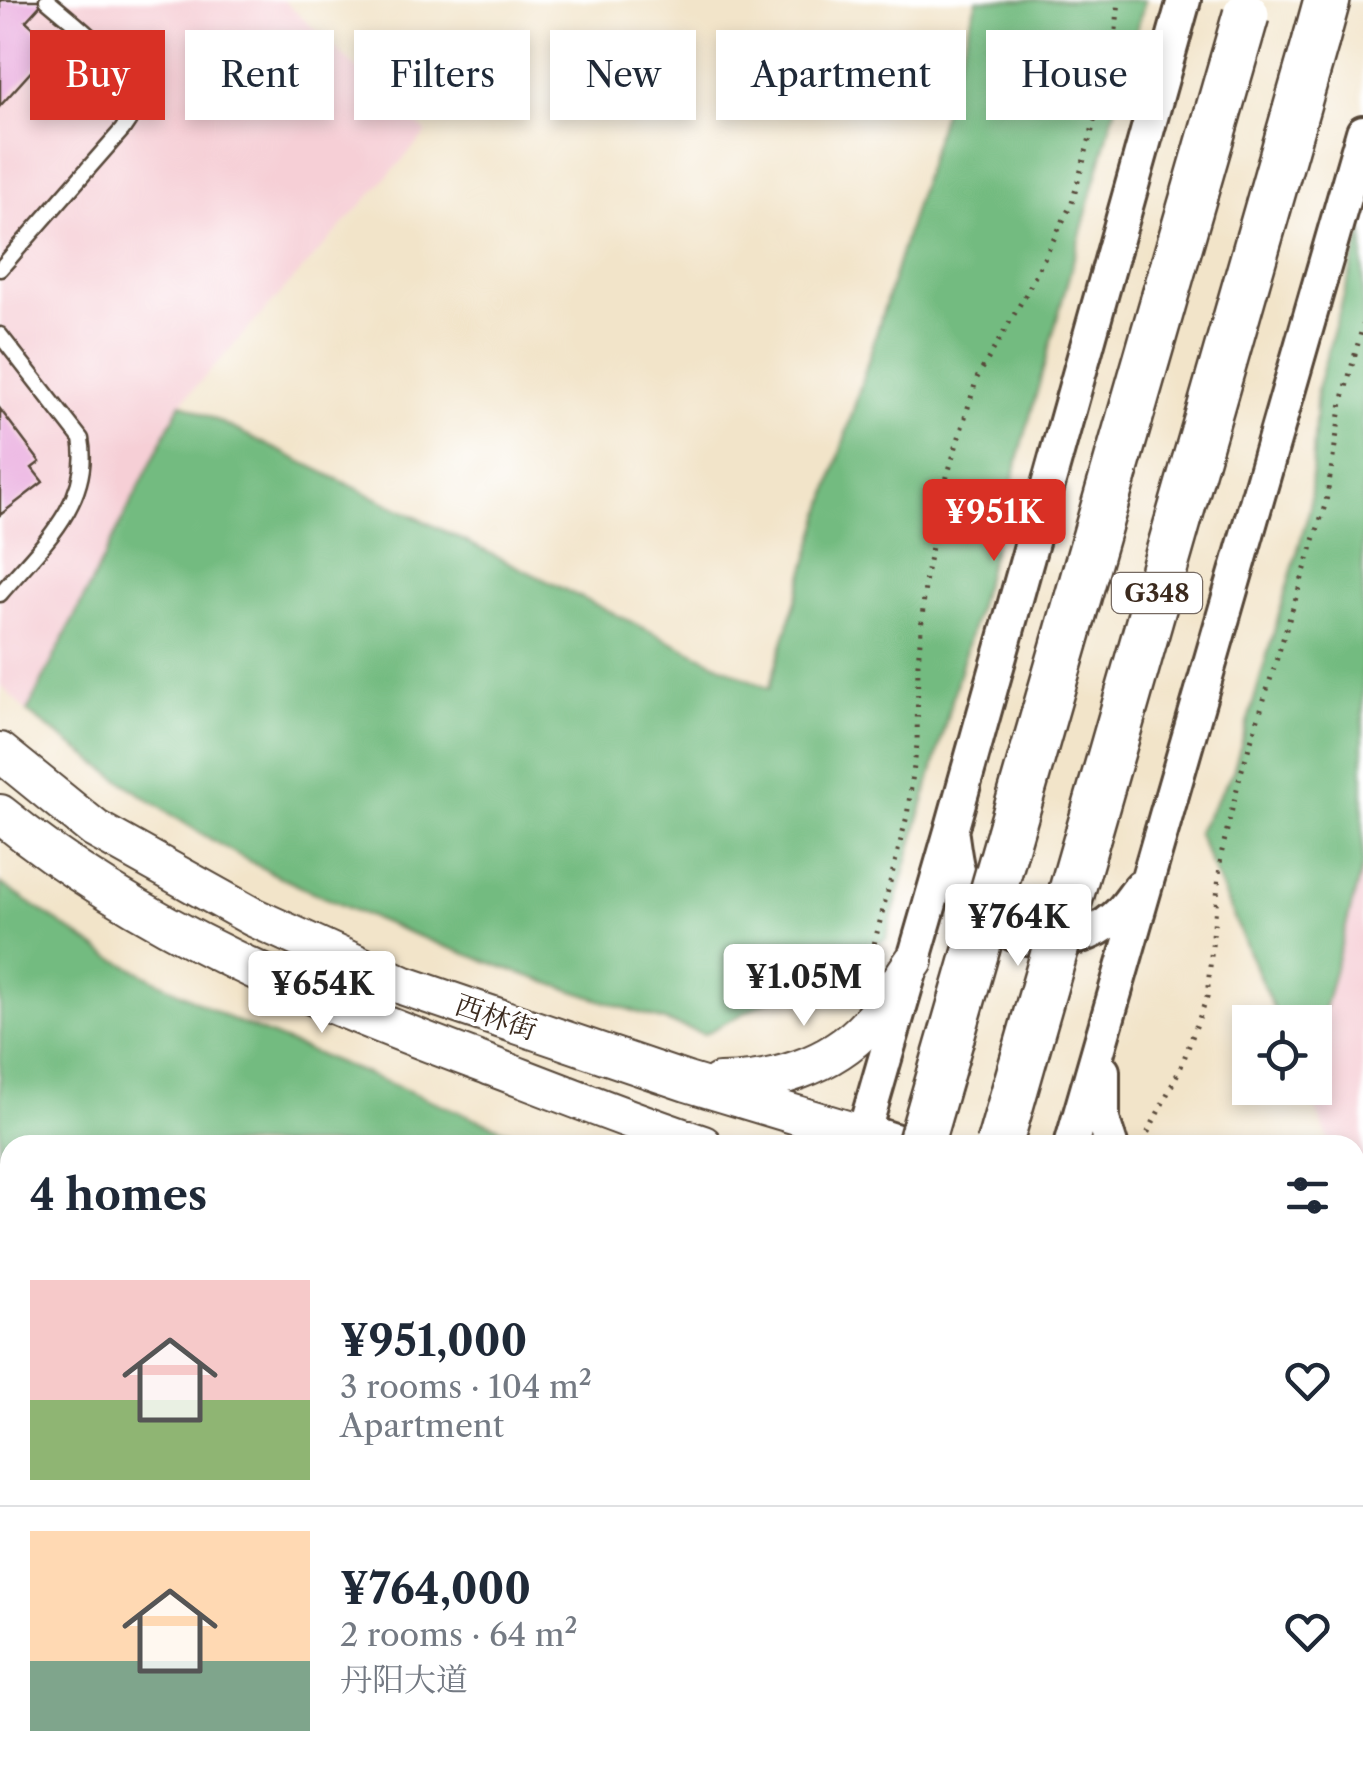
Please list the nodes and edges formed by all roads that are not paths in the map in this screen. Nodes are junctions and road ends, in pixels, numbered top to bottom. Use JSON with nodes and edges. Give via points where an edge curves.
{"nodes":[{"id":1,"x":47,"y":0,"type":"edge"},
{"id":2,"x":1184,"y":0,"type":"edge"},
{"id":3,"x":1248,"y":7,"type":"edge"},
{"id":4,"x":1321,"y":20,"type":"edge"},
{"id":5,"x":1363,"y":132,"type":"edge"},
{"id":6,"x":0,"y":269,"type":"edge"},
{"id":7,"x":0,"y":334,"type":"edge"},
{"id":8,"x":0,"y":594,"type":"edge"},
{"id":9,"x":0,"y":752,"type":"edge"},
{"id":10,"x":0,"y":814,"type":"edge"},
{"id":11,"x":951,"y":832,"type":"junction"},
{"id":12,"x":1145,"y":881,"type":"junction"},
{"id":13,"x":914,"y":961,"type":"junction"},
{"id":14,"x":1112,"y":1000,"type":"junction"},
{"id":15,"x":687,"y":1082,"type":"junction"},
{"id":16,"x":670,"y":1135,"type":"edge"},
{"id":17,"x":850,"y":1135,"type":"edge"},
{"id":18,"x":874,"y":1135,"type":"edge"},
{"id":19,"x":923,"y":1135,"type":"edge"},
{"id":20,"x":1002,"y":1135,"type":"edge"},
{"id":21,"x":1073,"y":1135,"type":"edge"},
{"id":22,"x":1108,"y":1135,"type":"edge"}],
"edges":[{"from":1,"to":6,"type":"lane","via":[[119,65],[136,100],[122,130]]},
{"from":2,"to":11,"type":"street"},
{"from":3,"to":19,"type":"highway","number":"G348","bridge":true},
{"from":4,"to":20,"type":"highway","number":"G348","bridge":true},
{"from":5,"to":12,"type":"street"},
{"from":7,"to":8,"type":"lane","via":[[81,439],[85,459],[71,506]]},
{"from":9,"to":15,"type":"main road","name":"西林街","via":[[95,829],[252,917],[405,986]]},
{"from":10,"to":16,"type":"main road","name":"西林街","via":[[54,858],[222,957]]},
{"from":11,"to":12,"type":"street","via":[[969,898],[993,924],[1024,938],[1050,943],[1086,935],[1115,918]]},
{"from":11,"to":13,"type":"street"},
{"from":12,"to":14,"type":"street"},
{"from":13,"to":15,"type":"main road","via":[[867,1026],[826,1056],[782,1076]]},
{"from":13,"to":18,"type":"street"},
{"from":14,"to":21,"type":"street"},
{"from":14,"to":22,"type":"street","via":[[1103,1104]]},
{"from":15,"to":17,"type":"main road","name":"西林街"}]}
